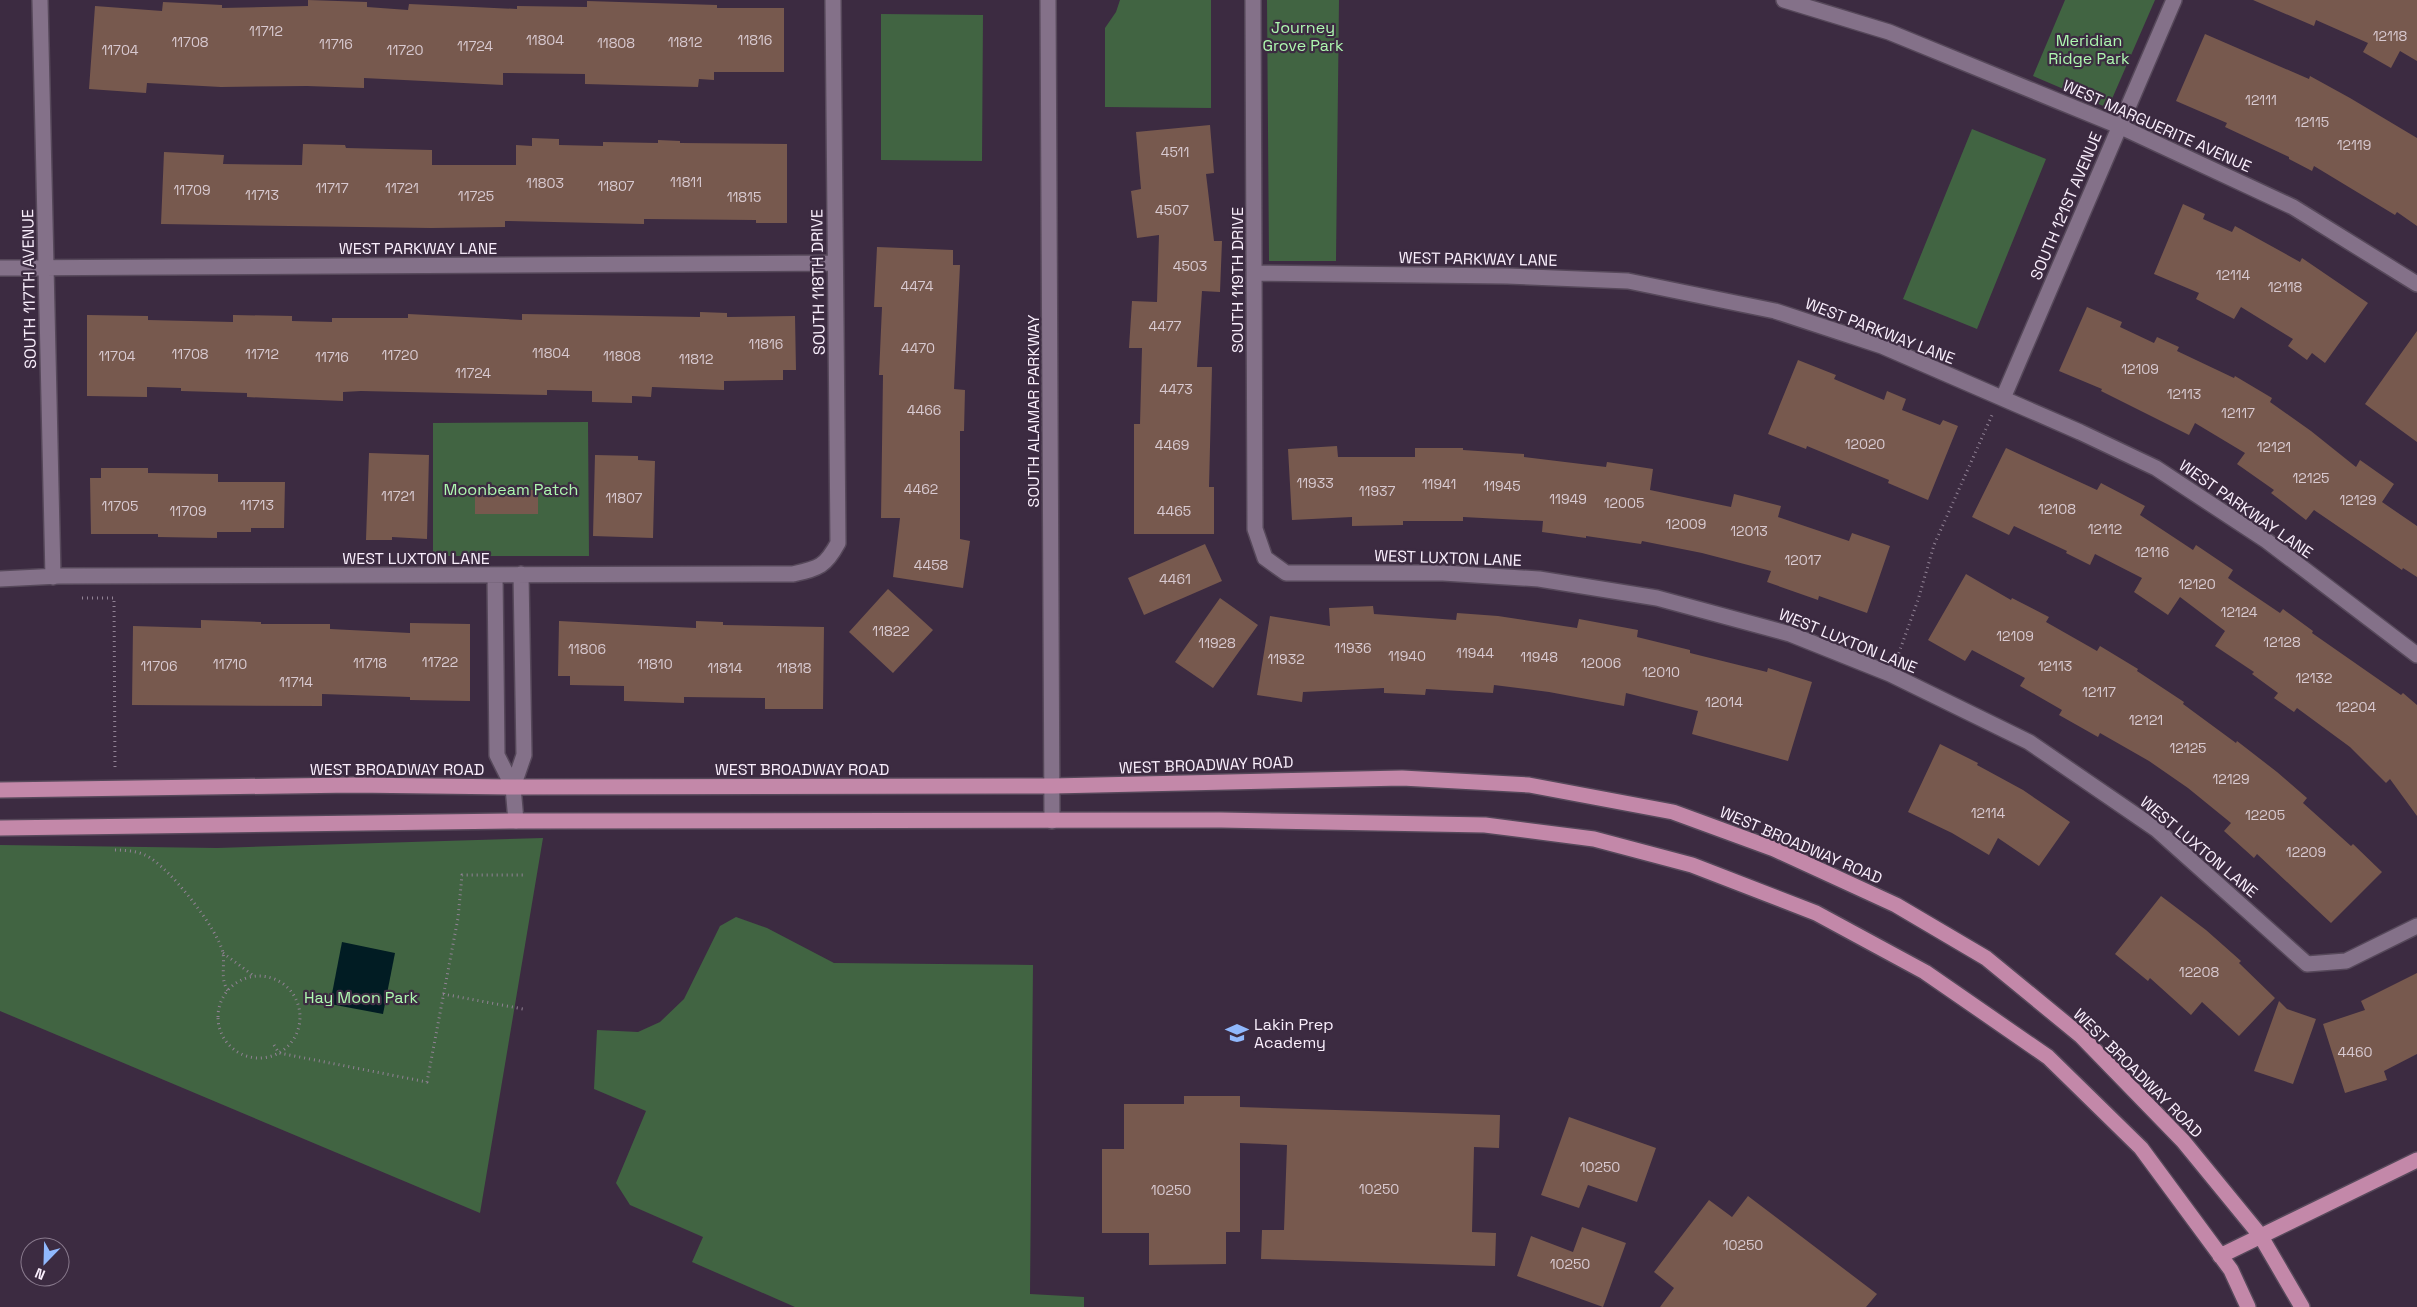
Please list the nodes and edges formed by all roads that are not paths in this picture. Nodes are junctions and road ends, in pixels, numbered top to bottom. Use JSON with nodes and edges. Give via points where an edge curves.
{"nodes":[{"id":1,"x":40,"y":0,"type":"edge"},
{"id":2,"x":833,"y":0,"type":"edge"},
{"id":3,"x":1048,"y":0,"type":"edge"},
{"id":4,"x":1254,"y":0,"type":"edge"},
{"id":5,"x":1784,"y":0,"type":"edge"},
{"id":6,"x":2174,"y":0,"type":"edge"},
{"id":7,"x":2119,"y":126,"type":"junction"},
{"id":8,"x":836,"y":263,"type":"junction"},
{"id":9,"x":0,"y":268,"type":"edge"},
{"id":10,"x":46,"y":268,"type":"junction"},
{"id":11,"x":1254,"y":273,"type":"junction"},
{"id":12,"x":2417,"y":284,"type":"edge"},
{"id":13,"x":2003,"y":398,"type":"junction"},
{"id":14,"x":1265,"y":558,"type":"joint"},
{"id":15,"x":828,"y":560,"type":"joint"},
{"id":16,"x":521,"y":574,"type":"junction"},
{"id":17,"x":496,"y":575,"type":"junction"},
{"id":18,"x":53,"y":576,"type":"junction"},
{"id":19,"x":0,"y":578,"type":"edge"},
{"id":20,"x":2417,"y":655,"type":"edge"},
{"id":21,"x":1052,"y":786,"type":"junction"},
{"id":22,"x":513,"y":787,"type":"junction"},
{"id":23,"x":0,"y":790,"type":"edge"},
{"id":24,"x":516,"y":821,"type":"junction"},
{"id":25,"x":1052,"y":822,"type":"junction"},
{"id":26,"x":0,"y":828,"type":"edge"},
{"id":27,"x":2417,"y":926,"type":"edge"},
{"id":28,"x":2417,"y":1160,"type":"edge"},
{"id":29,"x":2260,"y":1235,"type":"junction"},
{"id":30,"x":2220,"y":1256,"type":"junction"},
{"id":31,"x":2248,"y":1307,"type":"edge"},
{"id":32,"x":2302,"y":1307,"type":"edge"}],
"edges":[{"from":1,"to":10,"type":"street","name":"SOUTH 117TH AVENUE"},
{"from":2,"to":8,"type":"street","name":"SOUTH 118TH DRIVE"},
{"from":3,"to":21,"type":"street","name":"SOUTH ALAMAR PARKWAY"},
{"from":4,"to":11,"type":"street","name":"SOUTH 119TH DRIVE"},
{"from":5,"to":7,"type":"street","name":"WEST MARGUERITE AVENUE","via":[[1889,32]]},
{"from":6,"to":7,"type":"street","name":"SOUTH 121ST AVENUE"},
{"from":7,"to":12,"type":"street","name":"WEST MARGUERITE AVENUE","via":[[2293,207]]},
{"from":7,"to":13,"type":"street","name":"SOUTH 121ST AVENUE"},
{"from":8,"to":10,"type":"street","name":"WEST PARKWAY LANE"},
{"from":8,"to":15,"type":"street","name":"SOUTH 118TH DRIVE","via":[[838,543]]},
{"from":9,"to":10,"type":"street","name":"WEST PARKWAY LANE"},
{"from":10,"to":18,"type":"street","name":"SOUTH 117TH AVENUE"},
{"from":11,"to":13,"type":"street","name":"WEST PARKWAY LANE","via":[[1628,281],[1775,311],[1882,346]]},
{"from":11,"to":14,"type":"street","name":"SOUTH 119TH DRIVE","via":[[1255,529]]},
{"from":13,"to":20,"type":"street","name":"WEST PARKWAY LANE","via":[[2156,468],[2267,541]]},
{"from":14,"to":27,"type":"street","name":"WEST LUXTON LANE","via":[[1286,573],[1443,573],[1539,579],[1657,598],[1790,634],[1890,674],[2030,742],[2148,824],[2307,964],[2346,961]]},
{"from":15,"to":16,"type":"street","name":"WEST LUXTON LANE","via":[[817,569],[793,574]]},
{"from":16,"to":17,"type":"street","name":"WEST LUXTON LANE"},
{"from":16,"to":22,"type":"street","via":[[524,755]]},
{"from":17,"to":18,"type":"street","name":"WEST LUXTON LANE"},
{"from":17,"to":22,"type":"street","via":[[497,755]]},
{"from":18,"to":19,"type":"street","name":"WEST LUXTON LANE"},
{"from":21,"to":22,"type":"main road","name":"WEST BROADWAY ROAD"},
{"from":21,"to":25,"type":"street","name":"SOUTH ALAMAR PARKWAY"},
{"from":21,"to":29,"type":"main road","name":"WEST BROADWAY ROAD","via":[[1402,778],[1529,785],[1673,812],[1756,842],[1896,905],[1986,958],[2081,1036],[2182,1141]]},
{"from":22,"to":23,"type":"main road","name":"WEST BROADWAY ROAD","via":[[352,785]]},
{"from":22,"to":24,"type":"street"},
{"from":24,"to":25,"type":"main road"},
{"from":24,"to":26,"type":"main road"},
{"from":25,"to":30,"type":"main road","via":[[1317,821],[1485,825],[1594,839],[1692,865],[1816,913],[1925,972],[2048,1057],[2141,1148]]},
{"from":28,"to":29,"type":"main road"},
{"from":29,"to":30,"type":"main road"},
{"from":29,"to":32,"type":"main road","name":"WEST BROADWAY ROAD"},
{"from":30,"to":31,"type":"main road","via":[[2231,1270]]}]}
